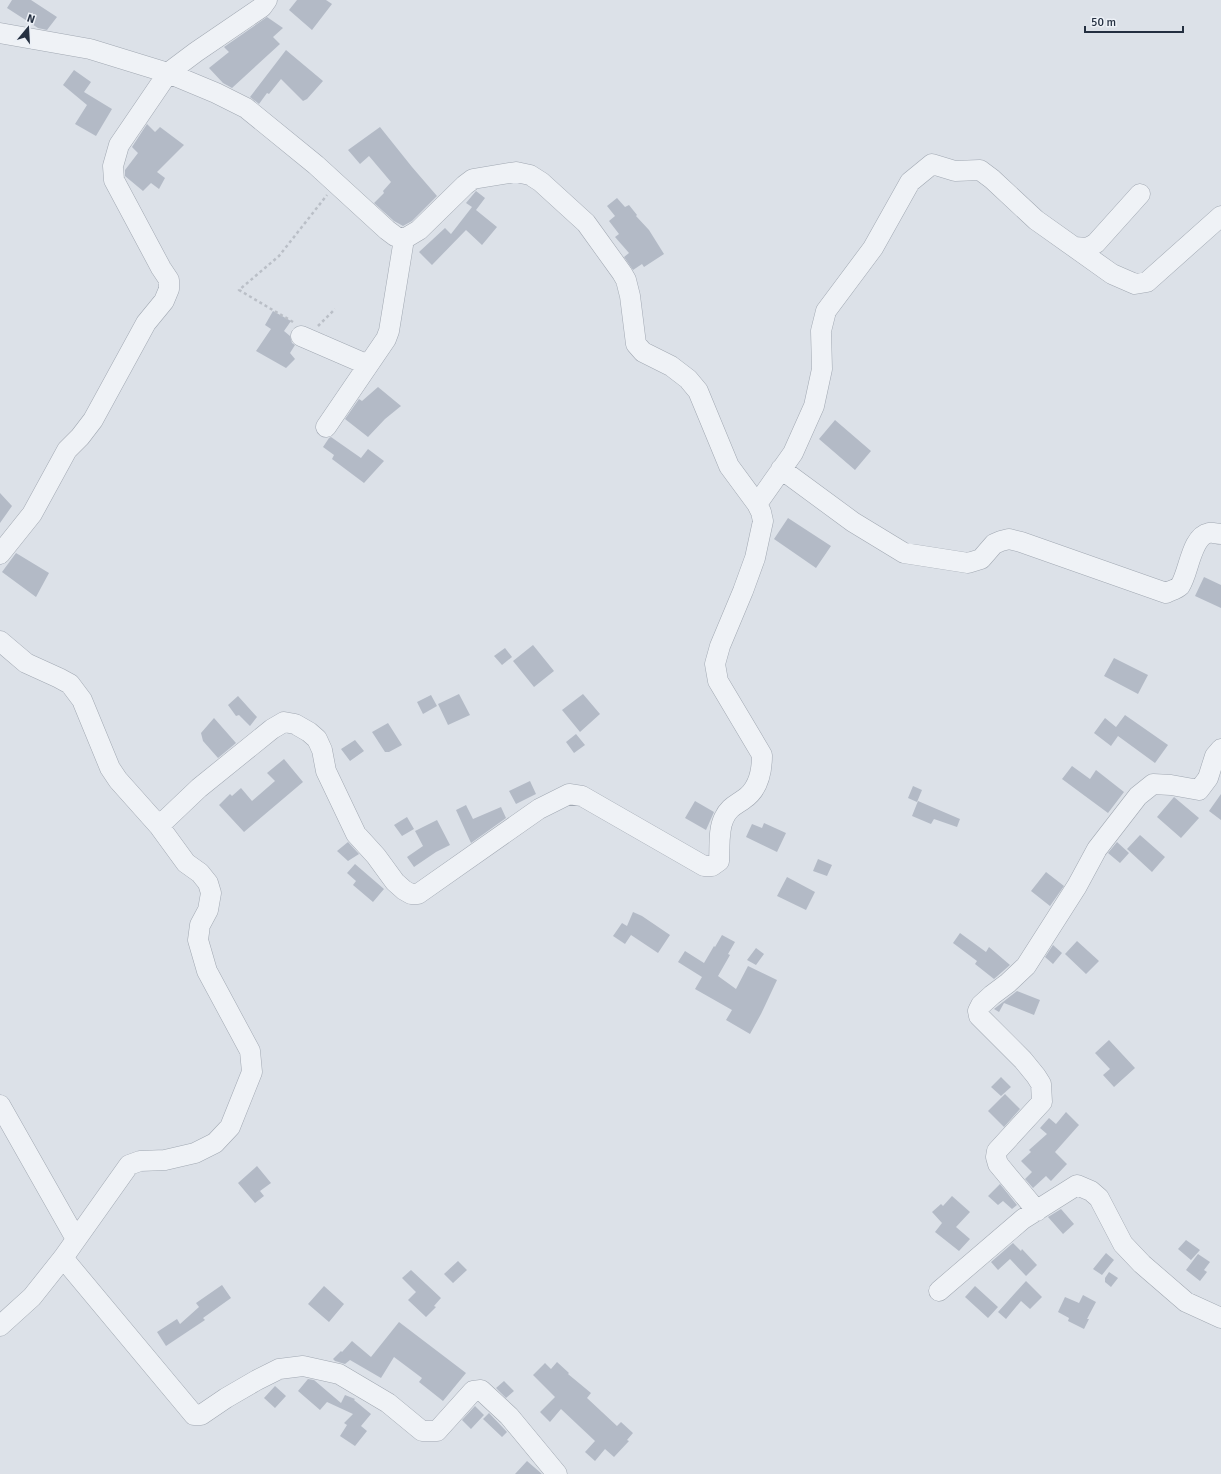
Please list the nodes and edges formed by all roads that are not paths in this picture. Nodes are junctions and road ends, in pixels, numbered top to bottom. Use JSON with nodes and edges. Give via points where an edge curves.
{"nodes":[{"id":1,"x":267,"y":0,"type":"edge"},
{"id":2,"x":0,"y":33,"type":"edge"},
{"id":3,"x":168,"y":73,"type":"junction"},
{"id":4,"x":1140,"y":194,"type":"dead end"},
{"id":5,"x":1221,"y":216,"type":"edge"},
{"id":6,"x":404,"y":238,"type":"junction"},
{"id":7,"x":1075,"y":247,"type":"junction"},
{"id":8,"x":301,"y":336,"type":"road end"},
{"id":9,"x":368,"y":365,"type":"junction"},
{"id":10,"x":326,"y":427,"type":"dead end"},
{"id":11,"x":781,"y":469,"type":"junction"},
{"id":12,"x":757,"y":504,"type":"junction"},
{"id":13,"x":1221,"y":534,"type":"edge"},
{"id":14,"x":0,"y":554,"type":"edge"},
{"id":15,"x":0,"y":641,"type":"edge"},
{"id":16,"x":1221,"y":749,"type":"edge"},
{"id":17,"x":159,"y":826,"type":"junction"},
{"id":18,"x":0,"y":1105,"type":"edge"},
{"id":19,"x":1037,"y":1211,"type":"junction"},
{"id":20,"x":76,"y":1239,"type":"junction"},
{"id":21,"x":63,"y":1258,"type":"junction"},
{"id":22,"x":939,"y":1291,"type":"dead end"},
{"id":23,"x":1221,"y":1318,"type":"edge"},
{"id":24,"x":0,"y":1326,"type":"edge"},
{"id":25,"x":557,"y":1474,"type":"edge"}],
"edges":[{"from":1,"to":3,"type":"street","via":[[262,8]]},
{"from":2,"to":3,"type":"street","via":[[90,49]]},
{"from":3,"to":6,"type":"street","via":[[246,108],[316,165],[387,230],[395,236]]},
{"from":3,"to":14,"type":"street","via":[[119,146],[113,166],[114,180],[170,280],[169,289],[164,301],[146,323],[93,420],[67,450],[32,514]]},
{"from":4,"to":7,"type":"street","via":[[1096,243],[1086,248]]},
{"from":5,"to":7,"type":"street","via":[[1147,282],[1135,284],[1112,274]]},
{"from":6,"to":9,"type":"street","via":[[389,331]]},
{"from":6,"to":12,"type":"street","via":[[419,230],[473,179],[516,172],[530,175],[541,182],[586,223],[622,273],[630,296],[636,344],[642,352],[682,374],[698,391],[730,466]]},
{"from":7,"to":11,"type":"street","via":[[1036,220],[980,170],[955,171],[932,164],[910,182],[873,248],[826,311],[821,331],[822,369],[814,406],[793,453]]},
{"from":8,"to":9,"type":"street"},
{"from":9,"to":10,"type":"street"},
{"from":11,"to":12,"type":"street"},
{"from":11,"to":13,"type":"street","via":[[853,522],[904,553],[968,563],[981,559],[994,544],[1009,539],[1166,593],[1179,587],[1200,537],[1208,533]]},
{"from":12,"to":17,"type":"street","via":[[763,521],[755,558],[715,664],[718,681],[762,755],[762,767],[757,784],[745,798],[733,805],[724,818],[719,861],[712,866],[704,866],[582,796],[569,794],[539,809],[418,894],[411,894],[395,882],[356,834],[326,771],[317,739],[295,724],[284,722],[272,728],[199,788]]},
{"from":15,"to":17,"type":"street","via":[[26,663],[70,684],[82,700],[110,768]]},
{"from":16,"to":19,"type":"street","via":[[1215,756],[1208,778],[1199,790],[1153,784],[1138,796],[1097,849],[1077,886],[1026,966],[978,1010],[979,1016],[1023,1060],[1041,1084],[1042,1102],[997,1151],[996,1158],[998,1164]]},
{"from":17,"to":20,"type":"street","via":[[186,863],[200,873],[208,883],[211,893],[208,910],[200,925],[198,940],[207,971],[250,1051],[252,1072],[230,1127],[215,1143],[195,1153],[129,1165]]},
{"from":18,"to":20,"type":"street"},
{"from":19,"to":22,"type":"street","via":[[1023,1219]]},
{"from":19,"to":23,"type":"street","via":[[1077,1185],[1091,1191],[1099,1198],[1124,1244],[1142,1264],[1186,1302]]},
{"from":20,"to":21,"type":"street"},
{"from":21,"to":24,"type":"street","via":[[32,1297]]},
{"from":21,"to":25,"type":"street","via":[[194,1415],[202,1415],[244,1387],[279,1370],[302,1366],[339,1374],[388,1403],[422,1431],[438,1431],[474,1391],[481,1390],[510,1416]]}]}
